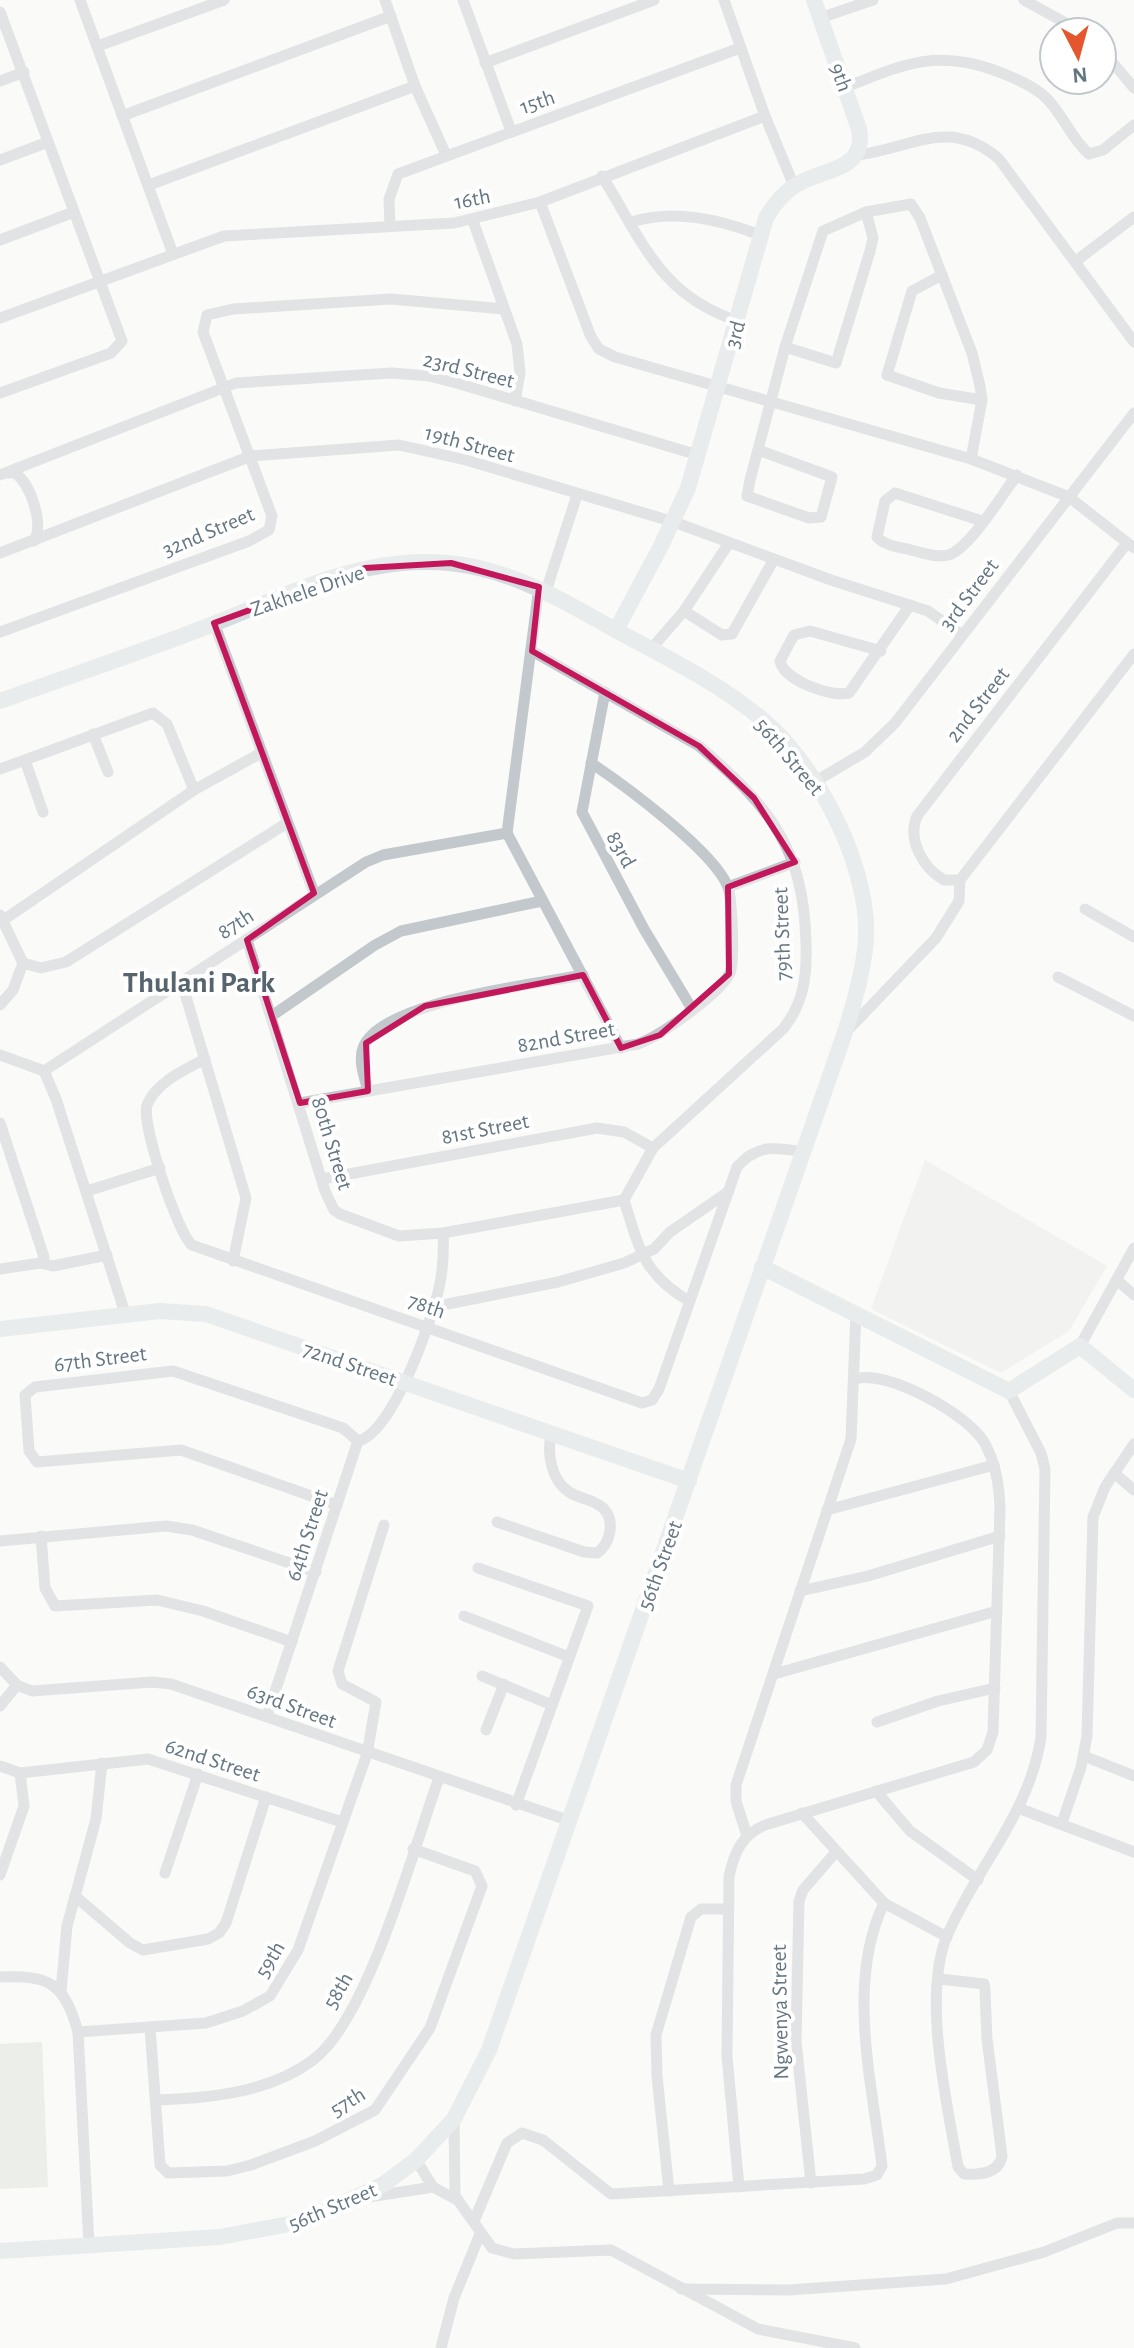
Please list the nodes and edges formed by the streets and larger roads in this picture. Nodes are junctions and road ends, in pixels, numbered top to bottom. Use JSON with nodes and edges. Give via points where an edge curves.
{"nodes":[{"id":1,"x":80,"y":0,"type":"edge"},
{"id":2,"x":224,"y":0,"type":"edge"},
{"id":3,"x":385,"y":0,"type":"edge"},
{"id":4,"x":463,"y":0,"type":"edge"},
{"id":5,"x":654,"y":0,"type":"edge"},
{"id":6,"x":724,"y":0,"type":"edge"},
{"id":7,"x":814,"y":0,"type":"edge"},
{"id":8,"x":873,"y":0,"type":"edge"},
{"id":9,"x":1024,"y":0,"type":"edge"},
{"id":10,"x":0,"y":12,"type":"edge"},
{"id":11,"x":391,"y":16,"type":"junction"},
{"id":12,"x":1053,"y":16,"type":"edge"},
{"id":13,"x":820,"y":18,"type":"junction"},
{"id":14,"x":98,"y":46,"type":"junction"},
{"id":15,"x":740,"y":48,"type":"junction"},
{"id":16,"x":485,"y":63,"type":"junction"},
{"id":17,"x":1118,"y":69,"type":"edge"},
{"id":18,"x":24,"y":72,"type":"junction"},
{"id":19,"x":0,"y":81,"type":"edge"},
{"id":20,"x":415,"y":86,"type":"junction"},
{"id":21,"x":846,"y":87,"type":"junction"},
{"id":22,"x":1134,"y":88,"type":"edge"},
{"id":23,"x":122,"y":116,"type":"junction"},
{"id":24,"x":765,"y":116,"type":"junction"},
{"id":25,"x":1134,"y":125,"type":"edge"},
{"id":26,"x":511,"y":131,"type":"junction"},
{"id":27,"x":48,"y":142,"type":"junction"},
{"id":28,"x":446,"y":155,"type":"junction"},
{"id":29,"x":858,"y":155,"type":"junction"},
{"id":30,"x":0,"y":160,"type":"edge"},
{"id":31,"x":602,"y":176,"type":"junction"},
{"id":32,"x":149,"y":185,"type":"junction"},
{"id":33,"x":794,"y":186,"type":"junction"},
{"id":34,"x":540,"y":202,"type":"junction"},
{"id":35,"x":74,"y":212,"type":"junction"},
{"id":36,"x":866,"y":212,"type":"junction"},
{"id":37,"x":1134,"y":217,"type":"edge"},
{"id":38,"x":473,"y":221,"type":"junction"},
{"id":39,"x":631,"y":222,"type":"junction"},
{"id":40,"x":390,"y":226,"type":"junction"},
{"id":41,"x":760,"y":235,"type":"junction"},
{"id":42,"x":0,"y":240,"type":"edge"},
{"id":43,"x":173,"y":254,"type":"junction"},
{"id":44,"x":1076,"y":261,"type":"junction"},
{"id":45,"x":942,"y":275,"type":"junction"},
{"id":46,"x":98,"y":280,"type":"junction"},
{"id":47,"x":504,"y":309,"type":"junction"},
{"id":48,"x":0,"y":318,"type":"edge"},
{"id":49,"x":738,"y":321,"type":"junction"},
{"id":50,"x":1134,"y":342,"type":"edge"},
{"id":51,"x":785,"y":347,"type":"junction"},
{"id":52,"x":720,"y":385,"type":"junction"},
{"id":53,"x":223,"y":387,"type":"junction"},
{"id":54,"x":0,"y":393,"type":"edge"},
{"id":55,"x":982,"y":400,"type":"junction"},
{"id":56,"x":515,"y":401,"type":"junction"},
{"id":57,"x":770,"y":401,"type":"junction"},
{"id":58,"x":1134,"y":413,"type":"edge"},
{"id":59,"x":758,"y":450,"type":"junction"},
{"id":60,"x":698,"y":455,"type":"junction"},
{"id":61,"x":251,"y":456,"type":"junction"},
{"id":62,"x":971,"y":459,"type":"junction"},
{"id":63,"x":3,"y":474,"type":"edge"},
{"id":64,"x":1017,"y":475,"type":"junction"},
{"id":65,"x":577,"y":495,"type":"junction"},
{"id":66,"x":1069,"y":497,"type":"junction"},
{"id":67,"x":982,"y":521,"type":"junction"},
{"id":68,"x":674,"y":522,"type":"junction"},
{"id":69,"x":34,"y":541,"type":"junction"},
{"id":70,"x":729,"y":543,"type":"junction"},
{"id":71,"x":1130,"y":546,"type":"edge"},
{"id":72,"x":0,"y":553,"type":"edge"},
{"id":73,"x":774,"y":559,"type":"junction"},
{"id":74,"x":543,"y":589,"type":"junction"},
{"id":75,"x":910,"y":605,"type":"junction"},
{"id":76,"x":684,"y":611,"type":"junction"},
{"id":77,"x":214,"y":623,"type":"junction"},
{"id":78,"x":616,"y":630,"type":"junction"},
{"id":79,"x":0,"y":632,"type":"edge"},
{"id":80,"x":962,"y":635,"type":"junction"},
{"id":81,"x":651,"y":649,"type":"junction"},
{"id":82,"x":532,"y":651,"type":"junction"},
{"id":83,"x":881,"y":651,"type":"junction"},
{"id":84,"x":1134,"y":654,"type":"edge"},
{"id":85,"x":605,"y":692,"type":"junction"},
{"id":86,"x":0,"y":701,"type":"edge"},
{"id":87,"x":93,"y":734,"type":"junction"},
{"id":88,"x":261,"y":753,"type":"junction"},
{"id":89,"x":25,"y":760,"type":"junction"},
{"id":90,"x":591,"y":763,"type":"junction"},
{"id":91,"x":0,"y":769,"type":"edge"},
{"id":92,"x":108,"y":772,"type":"dead end"},
{"id":93,"x":816,"y":781,"type":"junction"},
{"id":94,"x":194,"y":790,"type":"junction"},
{"id":95,"x":43,"y":812,"type":"dead end"},
{"id":96,"x":287,"y":823,"type":"junction"},
{"id":97,"x":507,"y":833,"type":"junction"},
{"id":98,"x":795,"y":862,"type":"junction"},
{"id":99,"x":960,"y":880,"type":"junction"},
{"id":100,"x":728,"y":887,"type":"junction"},
{"id":101,"x":314,"y":893,"type":"junction"},
{"id":102,"x":542,"y":901,"type":"junction"},
{"id":103,"x":1085,"y":909,"type":"dead end"},
{"id":104,"x":1,"y":918,"type":"edge"},
{"id":105,"x":1134,"y":937,"type":"edge"},
{"id":106,"x":247,"y":940,"type":"junction"},
{"id":107,"x":23,"y":963,"type":"junction"},
{"id":108,"x":583,"y":975,"type":"junction"},
{"id":109,"x":1058,"y":977,"type":"dead end"},
{"id":110,"x":181,"y":980,"type":"junction"},
{"id":111,"x":0,"y":1005,"type":"edge"},
{"id":112,"x":692,"y":1009,"type":"junction"},
{"id":113,"x":273,"y":1015,"type":"junction"},
{"id":114,"x":1134,"y":1016,"type":"edge"},
{"id":115,"x":845,"y":1032,"type":"junction"},
{"id":116,"x":621,"y":1048,"type":"junction"},
{"id":117,"x":0,"y":1055,"type":"edge"},
{"id":118,"x":205,"y":1059,"type":"junction"},
{"id":119,"x":44,"y":1071,"type":"junction"},
{"id":120,"x":368,"y":1091,"type":"junction"},
{"id":121,"x":300,"y":1103,"type":"junction"},
{"id":122,"x":0,"y":1123,"type":"edge"},
{"id":123,"x":653,"y":1148,"type":"junction"},
{"id":124,"x":803,"y":1152,"type":"junction"},
{"id":125,"x":160,"y":1168,"type":"junction"},
{"id":126,"x":322,"y":1179,"type":"junction"},
{"id":127,"x":87,"y":1191,"type":"junction"},
{"id":128,"x":728,"y":1192,"type":"junction"},
{"id":129,"x":624,"y":1200,"type":"junction"},
{"id":130,"x":443,"y":1233,"type":"junction"},
{"id":131,"x":1134,"y":1248,"type":"edge"},
{"id":132,"x":107,"y":1255,"type":"junction"},
{"id":133,"x":641,"y":1255,"type":"junction"},
{"id":134,"x":233,"y":1261,"type":"junction"},
{"id":135,"x":41,"y":1263,"type":"junction"},
{"id":136,"x":762,"y":1267,"type":"junction"},
{"id":137,"x":0,"y":1269,"type":"edge"},
{"id":138,"x":1117,"y":1280,"type":"junction"},
{"id":139,"x":1134,"y":1295,"type":"edge"},
{"id":140,"x":689,"y":1301,"type":"junction"},
{"id":141,"x":433,"y":1307,"type":"junction"},
{"id":142,"x":856,"y":1312,"type":"junction"},
{"id":143,"x":126,"y":1316,"type":"junction"},
{"id":144,"x":428,"y":1326,"type":"junction"},
{"id":145,"x":0,"y":1329,"type":"edge"},
{"id":146,"x":1080,"y":1346,"type":"junction"},
{"id":147,"x":855,"y":1379,"type":"junction"},
{"id":148,"x":404,"y":1381,"type":"junction"},
{"id":149,"x":1134,"y":1390,"type":"edge"},
{"id":150,"x":1009,"y":1391,"type":"junction"},
{"id":151,"x":551,"y":1435,"type":"junction"},
{"id":152,"x":358,"y":1441,"type":"junction"},
{"id":153,"x":1134,"y":1444,"type":"edge"},
{"id":154,"x":994,"y":1465,"type":"junction"},
{"id":155,"x":1114,"y":1473,"type":"junction"},
{"id":156,"x":689,"y":1481,"type":"junction"},
{"id":157,"x":1134,"y":1490,"type":"edge"},
{"id":158,"x":337,"y":1505,"type":"junction"},
{"id":159,"x":827,"y":1510,"type":"junction"},
{"id":160,"x":497,"y":1522,"type":"dead end"},
{"id":161,"x":384,"y":1525,"type":"dead end"},
{"id":162,"x":41,"y":1536,"type":"junction"},
{"id":163,"x":1000,"y":1536,"type":"junction"},
{"id":164,"x":0,"y":1541,"type":"edge"},
{"id":165,"x":478,"y":1568,"type":"dead end"},
{"id":166,"x":316,"y":1572,"type":"junction"},
{"id":167,"x":800,"y":1591,"type":"junction"},
{"id":168,"x":997,"y":1611,"type":"junction"},
{"id":169,"x":464,"y":1616,"type":"dead end"},
{"id":170,"x":292,"y":1642,"type":"junction"},
{"id":171,"x":569,"y":1657,"type":"junction"},
{"id":172,"x":0,"y":1667,"type":"edge"},
{"id":173,"x":774,"y":1674,"type":"junction"},
{"id":174,"x":482,"y":1676,"type":"dead end"},
{"id":175,"x":504,"y":1684,"type":"junction"},
{"id":176,"x":17,"y":1685,"type":"junction"},
{"id":177,"x":995,"y":1688,"type":"junction"},
{"id":178,"x":552,"y":1705,"type":"junction"},
{"id":179,"x":0,"y":1706,"type":"edge"},
{"id":180,"x":267,"y":1716,"type":"junction"},
{"id":181,"x":877,"y":1722,"type":"dead end"},
{"id":182,"x":486,"y":1730,"type":"dead end"},
{"id":183,"x":367,"y":1754,"type":"junction"},
{"id":184,"x":1084,"y":1756,"type":"junction"},
{"id":185,"x":102,"y":1763,"type":"junction"},
{"id":186,"x":0,"y":1766,"type":"edge"},
{"id":187,"x":20,"y":1773,"type":"junction"},
{"id":188,"x":198,"y":1774,"type":"junction"},
{"id":189,"x":1134,"y":1776,"type":"edge"},
{"id":190,"x":439,"y":1778,"type":"junction"},
{"id":191,"x":876,"y":1791,"type":"junction"},
{"id":192,"x":266,"y":1797,"type":"junction"},
{"id":193,"x":516,"y":1805,"type":"junction"},
{"id":194,"x":1018,"y":1808,"type":"junction"},
{"id":195,"x":802,"y":1813,"type":"junction"},
{"id":196,"x":570,"y":1821,"type":"junction"},
{"id":197,"x":342,"y":1822,"type":"junction"},
{"id":198,"x":1062,"y":1823,"type":"junction"},
{"id":199,"x":747,"y":1836,"type":"junction"},
{"id":200,"x":413,"y":1849,"type":"junction"},
{"id":201,"x":1134,"y":1852,"type":"edge"},
{"id":202,"x":835,"y":1853,"type":"junction"},
{"id":203,"x":165,"y":1873,"type":"dead end"},
{"id":204,"x":0,"y":1875,"type":"edge"},
{"id":205,"x":978,"y":1880,"type":"junction"},
{"id":206,"x":75,"y":1896,"type":"junction"},
{"id":207,"x":884,"y":1903,"type":"junction"},
{"id":208,"x":728,"y":1909,"type":"junction"},
{"id":209,"x":947,"y":1937,"type":"junction"},
{"id":210,"x":0,"y":1977,"type":"edge"},
{"id":211,"x":940,"y":1979,"type":"junction"},
{"id":212,"x":61,"y":1991,"type":"junction"},
{"id":213,"x":150,"y":2027,"type":"junction"},
{"id":214,"x":78,"y":2032,"type":"junction"},
{"id":215,"x":156,"y":2100,"type":"junction"},
{"id":216,"x":454,"y":2119,"type":"junction"},
{"id":217,"x":416,"y":2160,"type":"junction"},
{"id":218,"x":811,"y":2183,"type":"junction"},
{"id":219,"x":433,"y":2187,"type":"junction"},
{"id":220,"x":739,"y":2187,"type":"junction"},
{"id":221,"x":669,"y":2191,"type":"junction"},
{"id":222,"x":356,"y":2199,"type":"junction"},
{"id":223,"x":457,"y":2200,"type":"junction"},
{"id":224,"x":474,"y":2221,"type":"junction"},
{"id":225,"x":1134,"y":2223,"type":"edge"},
{"id":226,"x":480,"y":2234,"type":"junction"},
{"id":227,"x":89,"y":2245,"type":"junction"},
{"id":228,"x":0,"y":2251,"type":"edge"},
{"id":229,"x":680,"y":2289,"type":"junction"},
{"id":230,"x":794,"y":2335,"type":"junction"},
{"id":231,"x":441,"y":2348,"type":"edge"},
{"id":232,"x":785,"y":2348,"type":"edge"},
{"id":233,"x":855,"y":2348,"type":"edge"}],
"edges":[{"from":1,"to":14,"type":"street"},
{"from":2,"to":14,"type":"street"},
{"from":3,"to":11,"type":"street"},
{"from":4,"to":16,"type":"street"},
{"from":5,"to":16,"type":"street"},
{"from":6,"to":15,"type":"street"},
{"from":7,"to":13,"type":"street","name":"9th"},
{"from":8,"to":13,"type":"street"},
{"from":9,"to":12,"type":"street"},
{"from":10,"to":18,"type":"street"},
{"from":11,"to":20,"type":"street"},
{"from":11,"to":23,"type":"street"},
{"from":13,"to":21,"type":"street","name":"9th"},
{"from":14,"to":23,"type":"street"},
{"from":15,"to":24,"type":"street"},
{"from":15,"to":26,"type":"street","name":"15th"},
{"from":16,"to":26,"type":"street"},
{"from":17,"to":22,"type":"street"},
{"from":18,"to":19,"type":"street"},
{"from":18,"to":27,"type":"street"},
{"from":20,"to":28,"type":"street"},
{"from":20,"to":32,"type":"street"},
{"from":21,"to":25,"type":"street","via":[[905,64],[963,59],[1036,90],[1089,154],[1103,150]]},
{"from":21,"to":29,"type":"street","name":"9th","via":[[862,142]]},
{"from":23,"to":32,"type":"street"},
{"from":24,"to":31,"type":"street","name":"16th"},
{"from":24,"to":33,"type":"street"},
{"from":26,"to":28,"type":"street","name":"15th"},
{"from":27,"to":30,"type":"street"},
{"from":27,"to":35,"type":"street"},
{"from":28,"to":40,"type":"street","name":"15th","via":[[398,174],[389,199]]},
{"from":29,"to":33,"type":"street","name":"3rd","via":[[850,164]]},
{"from":29,"to":44,"type":"street","name":"3rd","via":[[939,136],[982,145],[999,159]]},
{"from":31,"to":34,"type":"street","name":"16th"},
{"from":31,"to":39,"type":"street"},
{"from":32,"to":43,"type":"street"},
{"from":33,"to":41,"type":"street","name":"3rd","via":[[773,205]]},
{"from":34,"to":38,"type":"street","name":"16th"},
{"from":34,"to":52,"type":"street","via":[[599,349]]},
{"from":35,"to":42,"type":"street"},
{"from":35,"to":46,"type":"street"},
{"from":36,"to":45,"type":"street","via":[[911,204]]},
{"from":36,"to":51,"type":"street","via":[[823,231]]},
{"from":36,"to":51,"type":"street","via":[[873,238],[836,363]]},
{"from":37,"to":44,"type":"street"},
{"from":38,"to":40,"type":"street","name":"16th"},
{"from":38,"to":47,"type":"street"},
{"from":39,"to":41,"type":"street","via":[[667,214],[732,224]]},
{"from":39,"to":49,"type":"street","via":[[672,286],[717,315]]},
{"from":40,"to":43,"type":"street","name":"16th","via":[[224,236]]},
{"from":41,"to":49,"type":"street","name":"3rd"},
{"from":43,"to":46,"type":"street","name":"16th"},
{"from":44,"to":50,"type":"street"},
{"from":45,"to":55,"type":"street","via":[[972,353]]},
{"from":45,"to":55,"type":"street","via":[[912,291],[887,375],[939,393]]},
{"from":46,"to":48,"type":"street","name":"16th"},
{"from":46,"to":54,"type":"street","via":[[122,336],[119,347]]},
{"from":47,"to":53,"type":"street","name":"32nd Street","via":[[391,299],[215,311],[204,319],[203,332]]},
{"from":47,"to":56,"type":"street","via":[[520,358]]},
{"from":49,"to":52,"type":"street","name":"3rd"},
{"from":51,"to":57,"type":"street"},
{"from":52,"to":57,"type":"street"},
{"from":52,"to":60,"type":"street","name":"3rd"},
{"from":53,"to":56,"type":"street","name":"23rd Street","via":[[245,381],[412,374]]},
{"from":53,"to":61,"type":"street","name":"32nd Street"},
{"from":53,"to":63,"type":"street","name":"23rd Street"},
{"from":55,"to":62,"type":"street"},
{"from":56,"to":60,"type":"street","name":"23rd Street"},
{"from":57,"to":59,"type":"street"},
{"from":57,"to":62,"type":"street"},
{"from":58,"to":66,"type":"street","name":"3rd Street"},
{"from":59,"to":59,"type":"street","via":[[749,498],[809,518],[821,517],[832,477]]},
{"from":60,"to":68,"type":"street","name":"3rd"},
{"from":61,"to":65,"type":"street","name":"19th Street","via":[[409,447]]},
{"from":61,"to":69,"type":"street","name":"19th Street"},
{"from":61,"to":79,"type":"street","name":"32nd Street","via":[[272,516],[262,535]]},
{"from":62,"to":64,"type":"street"},
{"from":63,"to":69,"type":"street","via":[[15,473],[24,483],[38,522]]},
{"from":64,"to":66,"type":"street"},
{"from":64,"to":67,"type":"street"},
{"from":65,"to":68,"type":"street","name":"19th Street"},
{"from":65,"to":74,"type":"street"},
{"from":66,"to":71,"type":"street"},
{"from":66,"to":80,"type":"street","name":"3rd Street"},
{"from":67,"to":67,"type":"street","via":[[895,493],[885,501],[877,537],[886,544],[944,556],[963,545]]},
{"from":68,"to":70,"type":"street","name":"19th Street"},
{"from":68,"to":78,"type":"street","name":"3rd"},
{"from":69,"to":72,"type":"street","name":"19th Street"},
{"from":70,"to":73,"type":"street","name":"19th Street"},
{"from":70,"to":76,"type":"street"},
{"from":71,"to":99,"type":"street","name":"2nd Street","via":[[917,816],[913,834],[926,866],[944,880]]},
{"from":73,"to":75,"type":"street","name":"19th Street"},
{"from":73,"to":76,"type":"street","via":[[732,634],[722,635]]},
{"from":74,"to":77,"type":"street","name":"Zakhele Drive","via":[[471,566],[397,564],[340,573]]},
{"from":74,"to":78,"type":"street","name":"Zakhele Drive"},
{"from":74,"to":82,"type":"street"},
{"from":75,"to":80,"type":"street","name":"19th Street"},
{"from":75,"to":83,"type":"street"},
{"from":76,"to":81,"type":"street"},
{"from":77,"to":86,"type":"street","name":"Zakhele Drive"},
{"from":77,"to":88,"type":"street"},
{"from":78,"to":81,"type":"street","name":"56th Street"},
{"from":80,"to":93,"type":"street","name":"3rd Street","via":[[886,733]]},
{"from":81,"to":93,"type":"street","name":"56th Street","via":[[751,710]]},
{"from":82,"to":85,"type":"street","name":"79th Street"},
{"from":82,"to":97,"type":"street"},
{"from":83,"to":83,"type":"street","via":[[845,695],[792,677],[780,661],[794,635],[807,631]]},
{"from":84,"to":99,"type":"street"},
{"from":85,"to":90,"type":"street","name":"83rd"},
{"from":85,"to":98,"type":"street","name":"79th Street","via":[[712,757],[768,814]]},
{"from":87,"to":89,"type":"street"},
{"from":87,"to":92,"type":"street"},
{"from":87,"to":94,"type":"street","via":[[158,714]]},
{"from":88,"to":94,"type":"street"},
{"from":88,"to":96,"type":"street"},
{"from":89,"to":91,"type":"street"},
{"from":89,"to":95,"type":"street"},
{"from":90,"to":100,"type":"street","via":[[663,817]]},
{"from":90,"to":112,"type":"street","name":"83rd","via":[[582,805],[588,828]]},
{"from":93,"to":115,"type":"street","name":"56th Street","via":[[849,847],[862,909],[865,946]]},
{"from":94,"to":104,"type":"street"},
{"from":96,"to":101,"type":"street"},
{"from":96,"to":107,"type":"street","via":[[66,962],[41,968]]},
{"from":97,"to":101,"type":"street","name":"87th","via":[[383,855]]},
{"from":97,"to":102,"type":"street"},
{"from":98,"to":100,"type":"street"},
{"from":98,"to":123,"type":"street","name":"79th Street","via":[[805,906],[807,962],[798,1009],[783,1029]]},
{"from":99,"to":115,"type":"street","via":[[959,901],[936,938]]},
{"from":100,"to":112,"type":"street","name":"82nd Street","via":[[731,969]]},
{"from":101,"to":106,"type":"street","name":"87th"},
{"from":102,"to":108,"type":"street"},
{"from":102,"to":113,"type":"street","via":[[401,931]]},
{"from":103,"to":105,"type":"street"},
{"from":104,"to":107,"type":"street"},
{"from":106,"to":110,"type":"street","name":"87th"},
{"from":106,"to":113,"type":"street","name":"80th Street"},
{"from":107,"to":111,"type":"street","via":[[13,990]]},
{"from":108,"to":116,"type":"street"},
{"from":108,"to":120,"type":"street","via":[[441,1001],[401,1017],[363,1046]]},
{"from":109,"to":114,"type":"street"},
{"from":110,"to":118,"type":"street"},
{"from":110,"to":119,"type":"street","name":"87th"},
{"from":112,"to":116,"type":"street","name":"82nd Street","via":[[660,1035]]},
{"from":113,"to":121,"type":"street","name":"80th Street"},
{"from":115,"to":124,"type":"street","name":"56th Street"},
{"from":116,"to":120,"type":"street","name":"82nd Street"},
{"from":117,"to":119,"type":"street"},
{"from":118,"to":125,"type":"street","name":"78th","via":[[161,1087],[146,1108]]},
{"from":118,"to":134,"type":"street","via":[[246,1198]]},
{"from":119,"to":127,"type":"street"},
{"from":120,"to":121,"type":"street","name":"82nd Street"},
{"from":121,"to":126,"type":"street","name":"80th Street"},
{"from":122,"to":135,"type":"street","via":[[42,1250]]},
{"from":123,"to":126,"type":"street","name":"81st Street","via":[[624,1132],[597,1128]]},
{"from":123,"to":129,"type":"street","name":"79th Street"},
{"from":124,"to":128,"type":"street","name":"78th","via":[[777,1147],[753,1152],[737,1167]]},
{"from":124,"to":136,"type":"street","name":"56th Street"},
{"from":125,"to":127,"type":"street"},
{"from":125,"to":134,"type":"street","name":"78th","via":[[186,1241]]},
{"from":126,"to":130,"type":"street","name":"80th Street","via":[[329,1202],[340,1214],[399,1236]]},
{"from":127,"to":132,"type":"street"},
{"from":128,"to":133,"type":"street"},
{"from":128,"to":140,"type":"street","name":"78th"},
{"from":129,"to":130,"type":"street","name":"80th Street"},
{"from":129,"to":133,"type":"street"},
{"from":130,"to":141,"type":"street","name":"64th Street","via":[[444,1260]]},
{"from":131,"to":138,"type":"street"},
{"from":132,"to":135,"type":"street","via":[[53,1266]]},
{"from":132,"to":143,"type":"street"},
{"from":133,"to":140,"type":"street","via":[[659,1282]]},
{"from":133,"to":141,"type":"street","via":[[558,1282]]},
{"from":134,"to":144,"type":"street","name":"78th"},
{"from":135,"to":137,"type":"street"},
{"from":136,"to":142,"type":"street"},
{"from":136,"to":156,"type":"street","name":"56th Street"},
{"from":138,"to":139,"type":"street"},
{"from":138,"to":146,"type":"street"},
{"from":140,"to":144,"type":"street","name":"78th","via":[[659,1389],[645,1402]]},
{"from":141,"to":144,"type":"street","name":"64th Street"},
{"from":142,"to":147,"type":"street"},
{"from":142,"to":150,"type":"street"},
{"from":143,"to":145,"type":"street","name":"72nd Street"},
{"from":143,"to":148,"type":"street","name":"72nd Street","via":[[160,1311],[206,1314]]},
{"from":144,"to":148,"type":"street","name":"64th Street"},
{"from":146,"to":149,"type":"street"},
{"from":146,"to":150,"type":"street"},
{"from":147,"to":154,"type":"street","via":[[902,1384],[961,1419],[978,1433]]},
{"from":147,"to":159,"type":"street","via":[[851,1439]]},
{"from":148,"to":151,"type":"street","name":"72nd Street"},
{"from":148,"to":152,"type":"street","name":"64th Street","via":[[377,1432]]},
{"from":150,"to":194,"type":"street","via":[[1045,1469],[1041,1737]]},
{"from":151,"to":156,"type":"street","name":"72nd Street"},
{"from":151,"to":160,"type":"street","via":[[550,1460],[564,1487],[608,1515],[606,1544],[597,1553],[584,1552]]},
{"from":152,"to":158,"type":"street","name":"64th Street"},
{"from":152,"to":158,"type":"street","name":"67th Street","via":[[343,1428],[173,1371],[35,1387],[25,1395],[29,1451],[37,1462],[181,1450]]},
{"from":153,"to":155,"type":"street"},
{"from":154,"to":159,"type":"street"},
{"from":154,"to":163,"type":"street"},
{"from":155,"to":157,"type":"street"},
{"from":155,"to":184,"type":"street","via":[[1096,1507],[1090,1539]]},
{"from":156,"to":196,"type":"street","name":"56th Street"},
{"from":158,"to":166,"type":"street","name":"64th Street"},
{"from":159,"to":167,"type":"street"},
{"from":161,"to":183,"type":"street","name":"59th","via":[[338,1671],[342,1684],[376,1702]]},
{"from":162,"to":164,"type":"street"},
{"from":162,"to":166,"type":"street","via":[[144,1526],[182,1528]]},
{"from":162,"to":170,"type":"street","via":[[45,1588],[55,1606],[157,1600]]},
{"from":163,"to":167,"type":"street"},
{"from":163,"to":168,"type":"street"},
{"from":165,"to":171,"type":"street","via":[[588,1606]]},
{"from":166,"to":170,"type":"street","name":"64th Street"},
{"from":167,"to":173,"type":"street"},
{"from":168,"to":173,"type":"street"},
{"from":168,"to":177,"type":"street"},
{"from":169,"to":171,"type":"street"},
{"from":170,"to":180,"type":"street","name":"64th Street"},
{"from":171,"to":178,"type":"street"},
{"from":172,"to":176,"type":"street"},
{"from":173,"to":199,"type":"street","via":[[736,1785]]},
{"from":174,"to":175,"type":"street"},
{"from":175,"to":178,"type":"street"},
{"from":175,"to":182,"type":"street"},
{"from":176,"to":179,"type":"street"},
{"from":176,"to":180,"type":"street","name":"63rd Street","via":[[50,1691],[162,1682]]},
{"from":177,"to":181,"type":"street"},
{"from":177,"to":191,"type":"street","via":[[991,1742],[982,1755],[954,1769]]},
{"from":178,"to":193,"type":"street"},
{"from":180,"to":183,"type":"street","name":"63rd Street"},
{"from":183,"to":190,"type":"street","name":"63rd Street"},
{"from":183,"to":197,"type":"street","name":"59th"},
{"from":184,"to":189,"type":"street"},
{"from":184,"to":198,"type":"street"},
{"from":185,"to":187,"type":"street","name":"62nd Street"},
{"from":185,"to":188,"type":"street","name":"62nd Street","via":[[148,1759]]},
{"from":185,"to":206,"type":"street","via":[[96,1819]]},
{"from":186,"to":187,"type":"street","name":"62nd Street"},
{"from":187,"to":204,"type":"street","via":[[24,1806]]},
{"from":188,"to":192,"type":"street","name":"62nd Street"},
{"from":188,"to":203,"type":"street"},
{"from":190,"to":193,"type":"street","name":"63rd Street"},
{"from":190,"to":200,"type":"street","name":"58th"},
{"from":191,"to":195,"type":"street"},
{"from":191,"to":205,"type":"street","via":[[910,1831]]},
{"from":192,"to":197,"type":"street","name":"62nd Street"},
{"from":192,"to":206,"type":"street","via":[[226,1923],[214,1937],[143,1950]]},
{"from":193,"to":196,"type":"street","name":"63rd Street"},
{"from":194,"to":198,"type":"street"},
{"from":194,"to":205,"type":"street"},
{"from":195,"to":199,"type":"street"},
{"from":195,"to":202,"type":"street"},
{"from":196,"to":216,"type":"street","name":"56th Street","via":[[489,2050]]},
{"from":197,"to":213,"type":"street","name":"59th","via":[[298,1950],[270,1996],[215,2021]]},
{"from":198,"to":201,"type":"street"},
{"from":199,"to":208,"type":"street","via":[[732,1865]]},
{"from":200,"to":215,"type":"street","name":"58th","via":[[369,1976],[316,2058],[234,2094]]},
{"from":200,"to":215,"type":"street","name":"57th","via":[[475,1871],[482,1886],[430,2028],[375,2110],[315,2141],[251,2165],[173,2175],[160,2165]]},
{"from":202,"to":207,"type":"street"},
{"from":202,"to":218,"type":"street","name":"Ngwenya Street","via":[[799,1901],[796,2041]]},
{"from":205,"to":209,"type":"street"},
{"from":206,"to":212,"type":"street"},
{"from":207,"to":209,"type":"street"},
{"from":207,"to":218,"type":"street","via":[[870,1935],[865,2016],[882,2166],[872,2177]]},
{"from":208,"to":220,"type":"street","via":[[727,2069]]},
{"from":208,"to":221,"type":"street","via":[[701,1909],[691,1917],[658,2022],[657,2076]]},
{"from":209,"to":211,"type":"street"},
{"from":210,"to":212,"type":"street","via":[[47,1980]]},
{"from":211,"to":211,"type":"street","via":[[938,2035],[958,2167],[968,2175],[992,2171],[1002,2156],[984,1984]]},
{"from":212,"to":214,"type":"street"},
{"from":213,"to":214,"type":"street","name":"59th"},
{"from":213,"to":215,"type":"street","name":"57th"},
{"from":214,"to":227,"type":"street"},
{"from":216,"to":217,"type":"street","name":"56th Street"},
{"from":216,"to":223,"type":"street"},
{"from":217,"to":219,"type":"street"},
{"from":217,"to":222,"type":"street","name":"56th Street"},
{"from":218,"to":220,"type":"street"},
{"from":219,"to":222,"type":"street"},
{"from":219,"to":223,"type":"street"},
{"from":220,"to":221,"type":"street"},
{"from":221,"to":224,"type":"street","via":[[606,2193],[543,2140],[522,2133],[507,2143]]},
{"from":222,"to":227,"type":"street","name":"56th Street","via":[[273,2230]]},
{"from":223,"to":224,"type":"street"},
{"from":224,"to":226,"type":"street"},
{"from":225,"to":229,"type":"street","via":[[1117,2223],[1044,2252],[946,2279],[789,2290]]},
{"from":226,"to":229,"type":"street","via":[[504,2253],[618,2252]]},
{"from":226,"to":231,"type":"street"},
{"from":227,"to":228,"type":"street","name":"56th Street"},
{"from":229,"to":230,"type":"street","via":[[747,2324]]},
{"from":230,"to":232,"type":"street"},
{"from":230,"to":233,"type":"street"}]}
